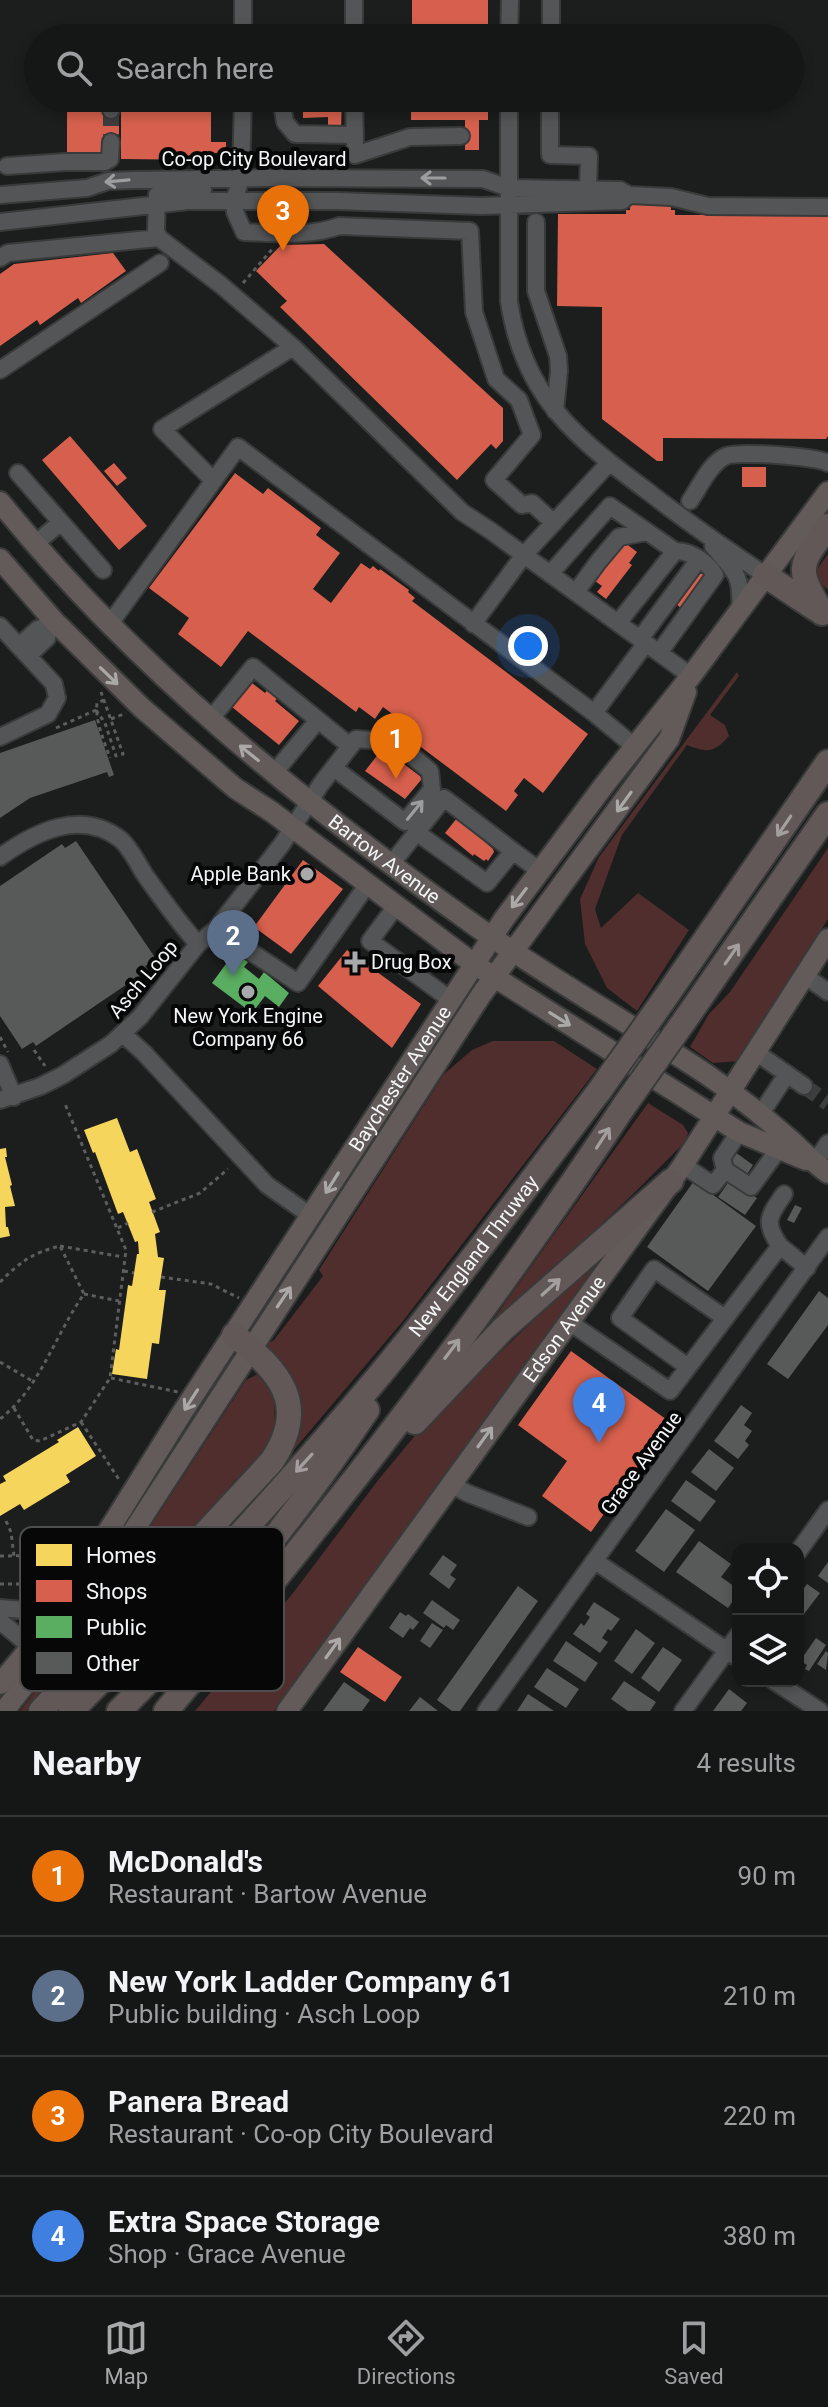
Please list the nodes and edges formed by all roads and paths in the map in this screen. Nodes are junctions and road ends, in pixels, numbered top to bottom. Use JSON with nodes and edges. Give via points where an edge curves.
{"nodes":[{"id":1,"x":243,"y":0,"type":"edge"},
{"id":2,"x":354,"y":0,"type":"edge"},
{"id":3,"x":510,"y":0,"type":"edge"},
{"id":4,"x":551,"y":0,"type":"edge"},
{"id":5,"x":243,"y":24,"type":"edge"},
{"id":6,"x":354,"y":24,"type":"edge"},
{"id":7,"x":509,"y":24,"type":"edge"},
{"id":8,"x":551,"y":24,"type":"edge"},
{"id":9,"x":243,"y":112,"type":"edge"},
{"id":10,"x":283,"y":112,"type":"edge"},
{"id":11,"x":354,"y":112,"type":"edge"},
{"id":12,"x":509,"y":112,"type":"edge"},
{"id":13,"x":550,"y":112,"type":"edge"},
{"id":14,"x":354,"y":135,"type":"junction"},
{"id":15,"x":461,"y":136,"type":"dead end"},
{"id":16,"x":111,"y":142,"type":"dead end"},
{"id":17,"x":355,"y":155,"type":"junction"},
{"id":18,"x":7,"y":166,"type":"dead end"},
{"id":19,"x":241,"y":178,"type":"junction"},
{"id":20,"x":356,"y":178,"type":"junction"},
{"id":21,"x":216,"y":179,"type":"junction"},
{"id":22,"x":509,"y":188,"type":"junction"},
{"id":23,"x":588,"y":188,"type":"junction"},
{"id":24,"x":0,"y":195,"type":"edge"},
{"id":25,"x":629,"y":195,"type":"junction"},
{"id":26,"x":234,"y":201,"type":"junction"},
{"id":27,"x":337,"y":201,"type":"junction"},
{"id":28,"x":156,"y":204,"type":"junction"},
{"id":29,"x":508,"y":206,"type":"junction"},
{"id":30,"x":828,"y":207,"type":"edge"},
{"id":31,"x":0,"y":222,"type":"edge"},
{"id":32,"x":536,"y":222,"type":"dead end"},
{"id":33,"x":339,"y":226,"type":"junction"},
{"id":34,"x":286,"y":233,"type":"junction"},
{"id":35,"x":159,"y":238,"type":"junction"},
{"id":36,"x":0,"y":258,"type":"edge"},
{"id":37,"x":160,"y":263,"type":"dead end"},
{"id":38,"x":232,"y":295,"type":"junction"},
{"id":39,"x":293,"y":347,"type":"junction"},
{"id":40,"x":0,"y":370,"type":"edge"},
{"id":41,"x":555,"y":411,"type":"junction"},
{"id":42,"x":609,"y":463,"type":"junction"},
{"id":43,"x":828,"y":463,"type":"edge"},
{"id":44,"x":18,"y":473,"type":"dead end"},
{"id":45,"x":213,"y":480,"type":"junction"},
{"id":46,"x":828,"y":492,"type":"edge"},
{"id":47,"x":690,"y":501,"type":"dead end"},
{"id":48,"x":0,"y":502,"type":"edge"},
{"id":49,"x":61,"y":522,"type":"junction"},
{"id":50,"x":554,"y":523,"type":"junction"},
{"id":51,"x":828,"y":526,"type":"edge"},
{"id":52,"x":699,"y":530,"type":"junction"},
{"id":53,"x":647,"y":532,"type":"junction"},
{"id":54,"x":35,"y":544,"type":"junction"},
{"id":55,"x":675,"y":551,"type":"junction"},
{"id":56,"x":524,"y":555,"type":"junction"},
{"id":57,"x":0,"y":559,"type":"edge"},
{"id":58,"x":699,"y":559,"type":"junction"},
{"id":59,"x":103,"y":570,"type":"dead end"},
{"id":60,"x":550,"y":574,"type":"junction"},
{"id":61,"x":765,"y":575,"type":"junction"},
{"id":62,"x":576,"y":592,"type":"junction"},
{"id":63,"x":81,"y":596,"type":"junction"},
{"id":64,"x":740,"y":610,"type":"junction"},
{"id":65,"x":825,"y":614,"type":"edge"},
{"id":66,"x":51,"y":623,"type":"junction"},
{"id":67,"x":618,"y":623,"type":"junction"},
{"id":68,"x":473,"y":624,"type":"junction"},
{"id":69,"x":109,"y":625,"type":"junction"},
{"id":70,"x":0,"y":626,"type":"edge"},
{"id":71,"x":648,"y":645,"type":"junction"},
{"id":72,"x":24,"y":651,"type":"junction"},
{"id":73,"x":691,"y":676,"type":"junction"},
{"id":74,"x":101,"y":691,"type":"dead end"},
{"id":75,"x":104,"y":700,"type":"junction"},
{"id":76,"x":96,"y":710,"type":"junction"},
{"id":77,"x":130,"y":712,"type":"dead end"},
{"id":78,"x":594,"y":713,"type":"junction"},
{"id":79,"x":111,"y":719,"type":"junction"},
{"id":80,"x":210,"y":720,"type":"junction"},
{"id":81,"x":318,"y":720,"type":"junction"},
{"id":82,"x":35,"y":722,"type":"junction"},
{"id":83,"x":105,"y":723,"type":"junction"},
{"id":84,"x":99,"y":725,"type":"junction"},
{"id":85,"x":0,"y":737,"type":"edge"},
{"id":86,"x":353,"y":742,"type":"junction"},
{"id":87,"x":635,"y":747,"type":"junction"},
{"id":88,"x":110,"y":758,"type":"dead end"},
{"id":89,"x":828,"y":762,"type":"edge"},
{"id":90,"x":334,"y":768,"type":"junction"},
{"id":91,"x":274,"y":773,"type":"junction"},
{"id":92,"x":310,"y":801,"type":"junction"},
{"id":93,"x":828,"y":814,"type":"edge"},
{"id":94,"x":294,"y":829,"type":"junction"},
{"id":95,"x":416,"y":832,"type":"junction"},
{"id":96,"x":513,"y":851,"type":"junction"},
{"id":97,"x":0,"y":857,"type":"edge"},
{"id":98,"x":392,"y":863,"type":"junction"},
{"id":99,"x":540,"y":871,"type":"junction"},
{"id":100,"x":367,"y":885,"type":"junction"},
{"id":101,"x":396,"y":906,"type":"junction"},
{"id":102,"x":216,"y":929,"type":"junction"},
{"id":103,"x":492,"y":937,"type":"junction"},
{"id":104,"x":828,"y":939,"type":"edge"},
{"id":105,"x":198,"y":944,"type":"junction"},
{"id":106,"x":514,"y":951,"type":"junction"},
{"id":107,"x":474,"y":964,"type":"junction"},
{"id":108,"x":805,"y":976,"type":"junction"},
{"id":109,"x":494,"y":977,"type":"junction"},
{"id":110,"x":828,"y":992,"type":"edge"},
{"id":111,"x":451,"y":1000,"type":"junction"},
{"id":112,"x":123,"y":1034,"type":"junction"},
{"id":113,"x":34,"y":1050,"type":"dead end"},
{"id":114,"x":757,"y":1053,"type":"junction"},
{"id":115,"x":0,"y":1064,"type":"edge"},
{"id":116,"x":45,"y":1066,"type":"dead end"},
{"id":117,"x":787,"y":1074,"type":"junction"},
{"id":118,"x":804,"y":1086,"type":"tunnel mouth"},
{"id":119,"x":730,"y":1093,"type":"junction"},
{"id":120,"x":7,"y":1098,"type":"edge"},
{"id":121,"x":65,"y":1104,"type":"dead end"},
{"id":122,"x":760,"y":1115,"type":"junction"},
{"id":123,"x":715,"y":1117,"type":"junction"},
{"id":124,"x":739,"y":1132,"type":"junction"},
{"id":125,"x":699,"y":1142,"type":"junction"},
{"id":126,"x":828,"y":1143,"type":"edge"},
{"id":127,"x":778,"y":1150,"type":"junction"},
{"id":128,"x":723,"y":1164,"type":"junction"},
{"id":129,"x":821,"y":1168,"type":"edge"},
{"id":130,"x":228,"y":1169,"type":"dead end"},
{"id":131,"x":677,"y":1173,"type":"junction"},
{"id":132,"x":784,"y":1194,"type":"dead end"},
{"id":133,"x":152,"y":1212,"type":"dead end"},
{"id":134,"x":311,"y":1216,"type":"junction"},
{"id":135,"x":128,"y":1223,"type":"dead end"},
{"id":136,"x":118,"y":1228,"type":"junction"},
{"id":137,"x":828,"y":1237,"type":"edge"},
{"id":138,"x":60,"y":1246,"type":"junction"},
{"id":139,"x":780,"y":1246,"type":"junction"},
{"id":140,"x":125,"y":1257,"type":"junction"},
{"id":141,"x":807,"y":1268,"type":"junction"},
{"id":142,"x":124,"y":1271,"type":"junction"},
{"id":143,"x":134,"y":1273,"type":"dead end"},
{"id":144,"x":161,"y":1277,"type":"dead end"},
{"id":145,"x":0,"y":1282,"type":"edge"},
{"id":146,"x":84,"y":1294,"type":"junction"},
{"id":147,"x":444,"y":1296,"type":"junction"},
{"id":148,"x":239,"y":1298,"type":"dead end"},
{"id":149,"x":120,"y":1301,"type":"junction"},
{"id":150,"x":725,"y":1318,"type":"junction"},
{"id":151,"x":569,"y":1322,"type":"junction"},
{"id":152,"x":242,"y":1342,"type":"junction"},
{"id":153,"x":0,"y":1362,"type":"edge"},
{"id":154,"x":688,"y":1367,"type":"junction"},
{"id":155,"x":110,"y":1378,"type":"junction"},
{"id":156,"x":34,"y":1382,"type":"junction"},
{"id":157,"x":178,"y":1392,"type":"dead end"},
{"id":158,"x":14,"y":1408,"type":"junction"},
{"id":159,"x":0,"y":1419,"type":"edge"},
{"id":160,"x":81,"y":1422,"type":"junction"},
{"id":161,"x":120,"y":1481,"type":"dead end"},
{"id":162,"x":451,"y":1484,"type":"junction"},
{"id":163,"x":828,"y":1510,"type":"edge"},
{"id":164,"x":528,"y":1517,"type":"dead end"},
{"id":165,"x":6,"y":1521,"type":"dead end"},
{"id":166,"x":114,"y":1527,"type":"edge"},
{"id":167,"x":131,"y":1527,"type":"edge"},
{"id":168,"x":212,"y":1527,"type":"edge"},
{"id":169,"x":247,"y":1527,"type":"edge"},
{"id":170,"x":282,"y":1527,"type":"edge"},
{"id":171,"x":302,"y":1544,"type":"junction"},
{"id":172,"x":804,"y":1544,"type":"edge"},
{"id":173,"x":0,"y":1556,"type":"edge"},
{"id":174,"x":14,"y":1556,"type":"junction"},
{"id":175,"x":20,"y":1556,"type":"edge"},
{"id":176,"x":595,"y":1561,"type":"junction"},
{"id":177,"x":284,"y":1566,"type":"edge"},
{"id":178,"x":0,"y":1608,"type":"edge"},
{"id":179,"x":20,"y":1610,"type":"edge"},
{"id":180,"x":0,"y":1621,"type":"edge"},
{"id":181,"x":20,"y":1638,"type":"edge"},
{"id":182,"x":732,"y":1654,"type":"edge"},
{"id":183,"x":20,"y":1660,"type":"edge"},
{"id":184,"x":0,"y":1684,"type":"edge"},
{"id":185,"x":20,"y":1687,"type":"edge"},
{"id":186,"x":783,"y":1687,"type":"edge"},
{"id":187,"x":60,"y":1691,"type":"edge"},
{"id":188,"x":91,"y":1691,"type":"edge"},
{"id":189,"x":138,"y":1691,"type":"edge"},
{"id":190,"x":182,"y":1691,"type":"edge"},
{"id":191,"x":3,"y":1708,"type":"edge"},
{"id":192,"x":41,"y":1711,"type":"edge"},
{"id":193,"x":71,"y":1711,"type":"edge"},
{"id":194,"x":119,"y":1711,"type":"edge"},
{"id":195,"x":166,"y":1711,"type":"edge"},
{"id":196,"x":287,"y":1711,"type":"edge"},
{"id":197,"x":486,"y":1711,"type":"edge"},
{"id":198,"x":683,"y":1711,"type":"edge"},
{"id":199,"x":820,"y":1711,"type":"edge"}],
"edges":[{"from":1,"to":5,"type":"street"},
{"from":2,"to":6,"type":"street"},
{"from":3,"to":7,"type":"street"},
{"from":4,"to":8,"type":"street"},
{"from":9,"to":19,"type":"street"},
{"from":10,"to":14,"type":"street","via":[[295,134]]},
{"from":11,"to":14,"type":"street"},
{"from":12,"to":22,"type":"street"},
{"from":13,"to":23,"type":"street","via":[[550,155],[589,156]]},
{"from":14,"to":17,"type":"street"},
{"from":15,"to":17,"type":"street","via":[[394,136]]},
{"from":16,"to":18,"type":"street","via":[[105,162]]},
{"from":17,"to":20,"type":"street"},
{"from":19,"to":20,"type":"street","name":"Co-op City Boulevard"},
{"from":19,"to":21,"type":"street","name":"Co-op City Boulevard"},
{"from":19,"to":26,"type":"street"},
{"from":22,"to":20,"type":"street","name":"Co-op City Boulevard","one_way":true,"via":[[483,179]]},
{"from":21,"to":24,"type":"street","name":"Co-op City Boulevard","one_way":true,"via":[[108,181],[87,188]]},
{"from":21,"to":28,"type":"street","via":[[203,190],[162,192]]},
{"from":22,"to":23,"type":"street","name":"Co-op City Boulevard"},
{"from":22,"to":29,"type":"street"},
{"from":23,"to":25,"type":"street","name":"Co-op City Boulevard"},
{"from":25,"to":29,"type":"street","name":"Co-op City Boulevard","via":[[622,201]]},
{"from":25,"to":30,"type":"street","via":[[708,206]]},
{"from":26,"to":27,"type":"street","name":"Co-op City Boulevard"},
{"from":26,"to":28,"type":"street","name":"Co-op City Boulevard"},
{"from":26,"to":34,"type":"street","via":[[244,232]]},
{"from":27,"to":29,"type":"street","name":"Co-op City Boulevard"},
{"from":27,"to":33,"type":"street"},
{"from":28,"to":31,"type":"street","name":"Co-op City Boulevard"},
{"from":28,"to":35,"type":"street"},
{"from":29,"to":41,"type":"street","via":[[514,330]]},
{"from":32,"to":41,"type":"street","via":[[536,291],[558,356]]},
{"from":33,"to":34,"type":"street"},
{"from":33,"to":50,"type":"street","via":[[470,231],[474,312],[496,379],[519,400],[532,435],[494,480],[522,505],[532,503]]},
{"from":34,"to":38,"type":"path"},
{"from":35,"to":36,"type":"street"},
{"from":35,"to":38,"type":"street"},
{"from":37,"to":40,"type":"street"},
{"from":38,"to":39,"type":"street"},
{"from":39,"to":45,"type":"street","via":[[162,429]]},
{"from":39,"to":56,"type":"street","via":[[462,512]]},
{"from":41,"to":42,"type":"street"},
{"from":42,"to":50,"type":"street"},
{"from":42,"to":52,"type":"street"},
{"from":43,"to":47,"type":"street","via":[[801,456],[727,455]]},
{"from":44,"to":49,"type":"street"},
{"from":45,"to":68,"type":"street","via":[[238,447]]},
{"from":45,"to":69,"type":"street"},
{"from":46,"to":61,"type":"main road","name":"Baychester Avenue"},
{"from":48,"to":54,"type":"main road","name":"Bartow Avenue"},
{"from":49,"to":54,"type":"street"},
{"from":49,"to":59,"type":"street"},
{"from":50,"to":56,"type":"street"},
{"from":51,"to":65,"type":"highway","via":[[803,566],[807,588]]},
{"from":52,"to":61,"type":"street"},
{"from":52,"to":64,"type":"street","via":[[737,575]]},
{"from":53,"to":55,"type":"street"},
{"from":53,"to":60,"type":"street","via":[[610,506]]},
{"from":53,"to":62,"type":"street","via":[[619,537]]},
{"from":54,"to":63,"type":"main road","name":"Bartow Avenue"},
{"from":55,"to":58,"type":"street"},
{"from":55,"to":67,"type":"street"},
{"from":56,"to":60,"type":"street"},
{"from":56,"to":68,"type":"street"},
{"from":57,"to":66,"type":"main road","name":"Bartow Avenue"},
{"from":58,"to":71,"type":"street"},
{"from":58,"to":71,"type":"street","via":[[715,575]]},
{"from":60,"to":62,"type":"street"},
{"from":61,"to":64,"type":"main road","name":"Baychester Avenue"},
{"from":61,"to":65,"type":"highway"},
{"from":62,"to":67,"type":"street"},
{"from":63,"to":66,"type":"main road"},
{"from":63,"to":69,"type":"main road","name":"Bartow Avenue"},
{"from":64,"to":73,"type":"main road","name":"Baychester Avenue"},
{"from":66,"to":72,"type":"street","via":[[38,629]]},
{"from":66,"to":94,"type":"main road","name":"Bartow Avenue","one_way":true,"via":[[203,763]]},
{"from":67,"to":71,"type":"street"},
{"from":68,"to":78,"type":"street"},
{"from":69,"to":80,"type":"main road","name":"Bartow Avenue"},
{"from":70,"to":72,"type":"street"},
{"from":71,"to":73,"type":"street"},
{"from":71,"to":78,"type":"street"},
{"from":72,"to":82,"type":"street","via":[[54,684],[57,698],[48,714]]},
{"from":73,"to":87,"type":"main road","name":"Baychester Avenue"},
{"from":73,"to":106,"type":"main road","name":"Baychester Avenue","one_way":true,"via":[[669,739]]},
{"from":74,"to":75,"type":"path"},
{"from":75,"to":76,"type":"path"},
{"from":75,"to":79,"type":"path"},
{"from":76,"to":82,"type":"path","via":[[54,728]]},
{"from":76,"to":83,"type":"path"},
{"from":76,"to":84,"type":"path"},
{"from":77,"to":79,"type":"path"},
{"from":78,"to":87,"type":"street"},
{"from":79,"to":83,"type":"path","via":[[123,754],[116,756]]},
{"from":80,"to":81,"type":"street","via":[[253,667]]},
{"from":91,"to":80,"type":"main road","name":"Bartow Avenue","one_way":true},
{"from":81,"to":86,"type":"street"},
{"from":81,"to":91,"type":"street"},
{"from":82,"to":85,"type":"street"},
{"from":83,"to":84,"type":"path"},
{"from":84,"to":88,"type":"path"},
{"from":86,"to":90,"type":"street","name":"Asch Loop"},
{"from":90,"to":86,"type":"street","one_way":true,"via":[[405,822],[432,789],[430,771],[396,742]]},
{"from":87,"to":99,"type":"main road","name":"Baychester Avenue"},
{"from":89,"to":147,"type":"highway","name":"New England Thruway","one_way":true,"bridge":true,"via":[[600,1090]]},
{"from":90,"to":92,"type":"street","name":"Asch Loop"},
{"from":91,"to":92,"type":"main road","name":"Bartow Avenue"},
{"from":92,"to":94,"type":"street","name":"Asch Loop"},
{"from":92,"to":98,"type":"main road","name":"Bartow Avenue"},
{"from":171,"to":93,"type":"highway","name":"New England Thruway","one_way":true,"bridge":true,"via":[[536,1237]]},
{"from":94,"to":100,"type":"main road","name":"Bartow Avenue"},
{"from":94,"to":102,"type":"street","name":"Asch Loop"},
{"from":95,"to":96,"type":"street","via":[[487,883]]},
{"from":95,"to":96,"type":"street","via":[[444,798]]},
{"from":95,"to":98,"type":"street"},
{"from":96,"to":99,"type":"street"},
{"from":97,"to":105,"type":"street","via":[[27,838],[58,826],[105,831],[122,841]]},
{"from":98,"to":103,"type":"main road","name":"Bartow Avenue"},
{"from":99,"to":103,"type":"main road","name":"Baychester Avenue","one_way":true},
{"from":100,"to":101,"type":"main road","name":"Bartow Avenue"},
{"from":100,"to":102,"type":"street","via":[[298,983]]},
{"from":101,"to":107,"type":"main road","name":"Bartow Avenue"},
{"from":101,"to":111,"type":"street","via":[[370,941]]},
{"from":102,"to":105,"type":"street","name":"Asch Loop"},
{"from":103,"to":106,"type":"main road","name":"Bartow Avenue"},
{"from":103,"to":107,"type":"main road","name":"Baychester Avenue"},
{"from":104,"to":108,"type":"main road","name":"Edson Avenue"},
{"from":105,"to":112,"type":"street","name":"Asch Loop"},
{"from":106,"to":109,"type":"main road","name":"Baychester Avenue"},
{"from":106,"to":119,"type":"main road","name":"Bartow Avenue"},
{"from":107,"to":109,"type":"main road","name":"Bartow Avenue"},
{"from":107,"to":111,"type":"main road","name":"Baychester Avenue"},
{"from":108,"to":110,"type":"street"},
{"from":108,"to":114,"type":"main road","name":"Edson Avenue"},
{"from":109,"to":123,"type":"main road","name":"Bartow Avenue","one_way":true},
{"from":152,"to":109,"type":"main road","name":"Baychester Avenue","one_way":true},
{"from":111,"to":134,"type":"main road","name":"Baychester Avenue","one_way":true},
{"from":112,"to":120,"type":"street","name":"Asch Loop","via":[[63,1075]]},
{"from":112,"to":134,"type":"street","via":[[267,1185]]},
{"from":113,"to":116,"type":"path"},
{"from":114,"to":117,"type":"street"},
{"from":114,"to":119,"type":"main road","name":"Edson Avenue"},
{"from":115,"to":120,"type":"street"},
{"from":117,"to":118,"type":"street"},
{"from":117,"to":122,"type":"street"},
{"from":119,"to":122,"type":"main road","name":"Bartow Avenue"},
{"from":119,"to":123,"type":"main road","name":"Edson Avenue"},
{"from":121,"to":136,"type":"path"},
{"from":122,"to":129,"type":"main road","name":"Bartow Avenue"},
{"from":123,"to":124,"type":"main road","name":"Bartow Avenue"},
{"from":123,"to":125,"type":"main road","name":"Edson Avenue"},
{"from":124,"to":127,"type":"main road","name":"Bartow Avenue"},
{"from":124,"to":128,"type":"street"},
{"from":125,"to":128,"type":"street"},
{"from":125,"to":131,"type":"main road","name":"Edson Avenue"},
{"from":126,"to":129,"type":"street"},
{"from":127,"to":128,"type":"street","via":[[751,1187]]},
{"from":127,"to":129,"type":"main road","name":"Bartow Avenue"},
{"from":128,"to":131,"type":"street","via":[[713,1185]]},
{"from":130,"to":133,"type":"path","via":[[200,1193]]},
{"from":131,"to":151,"type":"main road","name":"Edson Avenue"},
{"from":171,"to":131,"type":"highway","one_way":true,"via":[[503,1329]]},
{"from":132,"to":139,"type":"street","via":[[769,1215],[769,1231]]},
{"from":134,"to":152,"type":"main road","name":"Baychester Avenue"},
{"from":135,"to":136,"type":"path"},
{"from":136,"to":140,"type":"path"},
{"from":137,"to":141,"type":"street","name":"Grace Avenue"},
{"from":138,"to":140,"type":"path"},
{"from":138,"to":145,"type":"path","via":[[21,1262]]},
{"from":138,"to":146,"type":"path"},
{"from":139,"to":141,"type":"street"},
{"from":139,"to":150,"type":"street"},
{"from":140,"to":142,"type":"path"},
{"from":141,"to":176,"type":"street","name":"Grace Avenue"},
{"from":142,"to":143,"type":"path"},
{"from":142,"to":149,"type":"path"},
{"from":144,"to":148,"type":"path","via":[[211,1284]]},
{"from":146,"to":149,"type":"path"},
{"from":146,"to":156,"type":"path"},
{"from":147,"to":169,"type":"highway","name":"New England Thruway","one_way":true},
{"from":147,"to":170,"type":"highway"},
{"from":149,"to":155,"type":"path"},
{"from":150,"to":154,"type":"street"},
{"from":150,"to":154,"type":"street","via":[[654,1269],[620,1318]]},
{"from":151,"to":154,"type":"street","via":[[670,1391]]},
{"from":162,"to":151,"type":"main road","name":"Edson Avenue","one_way":true},
{"from":152,"to":166,"type":"main road","name":"Baychester Avenue","one_way":true},
{"from":152,"to":167,"type":"main road","name":"Baychester Avenue"},
{"from":152,"to":168,"type":"highway","via":[[276,1374],[289,1406],[288,1429],[272,1461]]},
{"from":153,"to":156,"type":"path"},
{"from":155,"to":157,"type":"path"},
{"from":155,"to":160,"type":"path"},
{"from":156,"to":158,"type":"path"},
{"from":158,"to":159,"type":"path"},
{"from":158,"to":160,"type":"path","via":[[33,1440]]},
{"from":160,"to":161,"type":"path"},
{"from":162,"to":164,"type":"street"},
{"from":196,"to":162,"type":"main road","name":"Edson Avenue","one_way":true},
{"from":163,"to":172,"type":"street"},
{"from":165,"to":174,"type":"path"},
{"from":171,"to":177,"type":"highway","name":"New England Thruway"},
{"from":173,"to":174,"type":"path"},
{"from":174,"to":175,"type":"path"},
{"from":176,"to":182,"type":"street"},
{"from":176,"to":197,"type":"street","name":"Grace Avenue"},
{"from":178,"to":179,"type":"street"},
{"from":180,"to":181,"type":"street"},
{"from":182,"to":198,"type":"street"},
{"from":183,"to":184,"type":"main road","name":"Baychester Avenue"},
{"from":185,"to":191,"type":"main road","name":"Baychester Avenue"},
{"from":186,"to":199,"type":"street"},
{"from":187,"to":192,"type":"highway"},
{"from":188,"to":193,"type":"highway","name":"New England Thruway","one_way":true},
{"from":189,"to":194,"type":"highway"},
{"from":190,"to":195,"type":"highway","name":"New England Thruway"}]}
